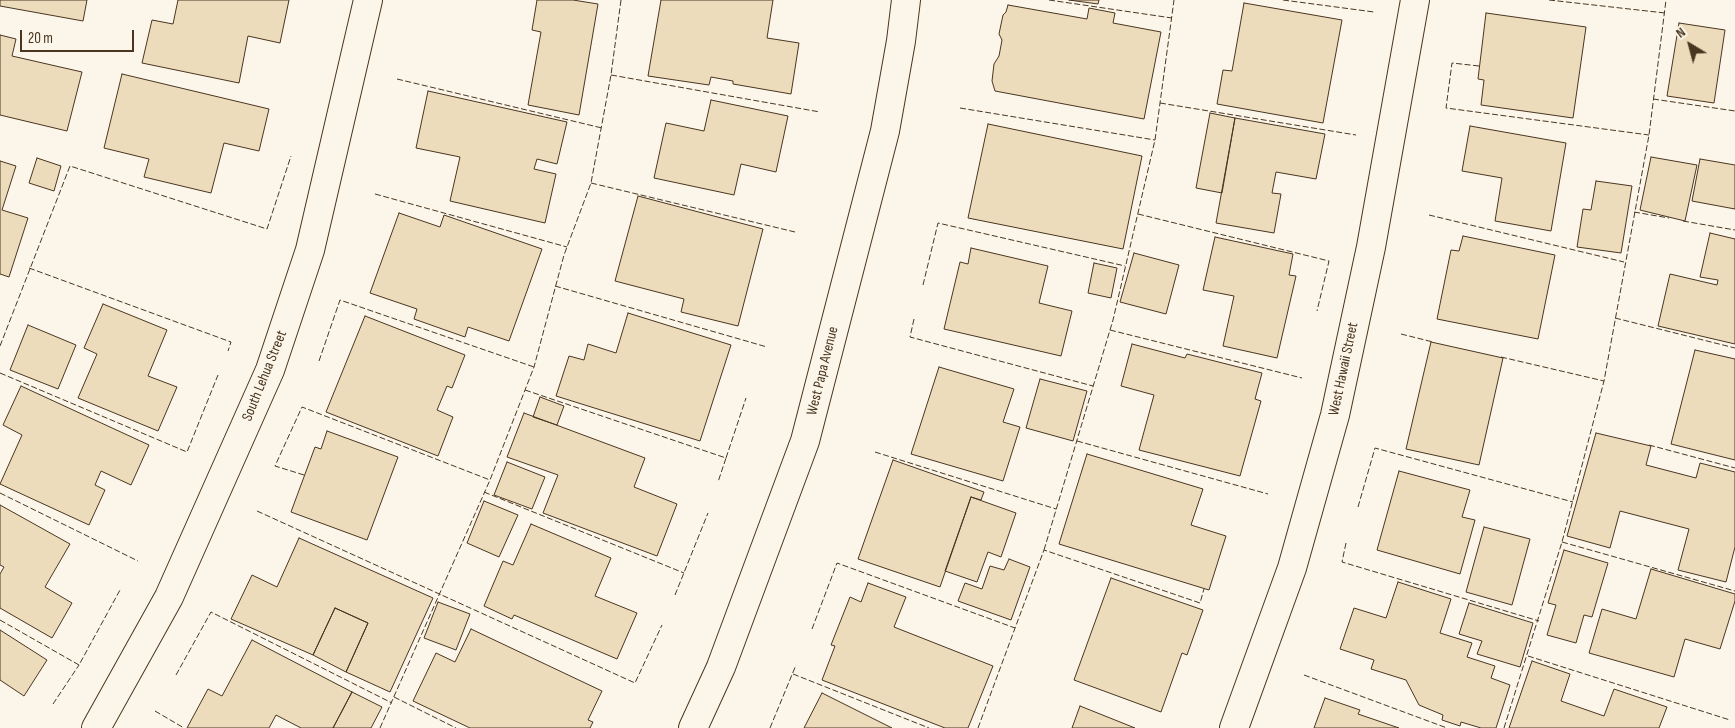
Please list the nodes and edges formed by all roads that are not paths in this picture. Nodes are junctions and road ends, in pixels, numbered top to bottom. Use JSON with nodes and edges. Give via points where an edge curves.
{"nodes":[{"id":1,"x":368,"y":0,"type":"edge"},
{"id":2,"x":906,"y":0,"type":"edge"},
{"id":3,"x":1415,"y":0,"type":"edge"},
{"id":4,"x":96,"y":728,"type":"edge"},
{"id":5,"x":693,"y":728,"type":"edge"},
{"id":6,"x":1234,"y":728,"type":"edge"}],
"edges":[{"from":1,"to":4,"type":"street","name":"South Lehua Street","via":[[310,250],[270,370],[169,597]]},
{"from":2,"to":5,"type":"street","name":"West Papa Avenue","via":[[885,131],[805,441],[721,667]]},
{"from":3,"to":6,"type":"street","name":"West Hawaii Street","via":[[1371,247],[1335,415],[1292,568]]}]}
